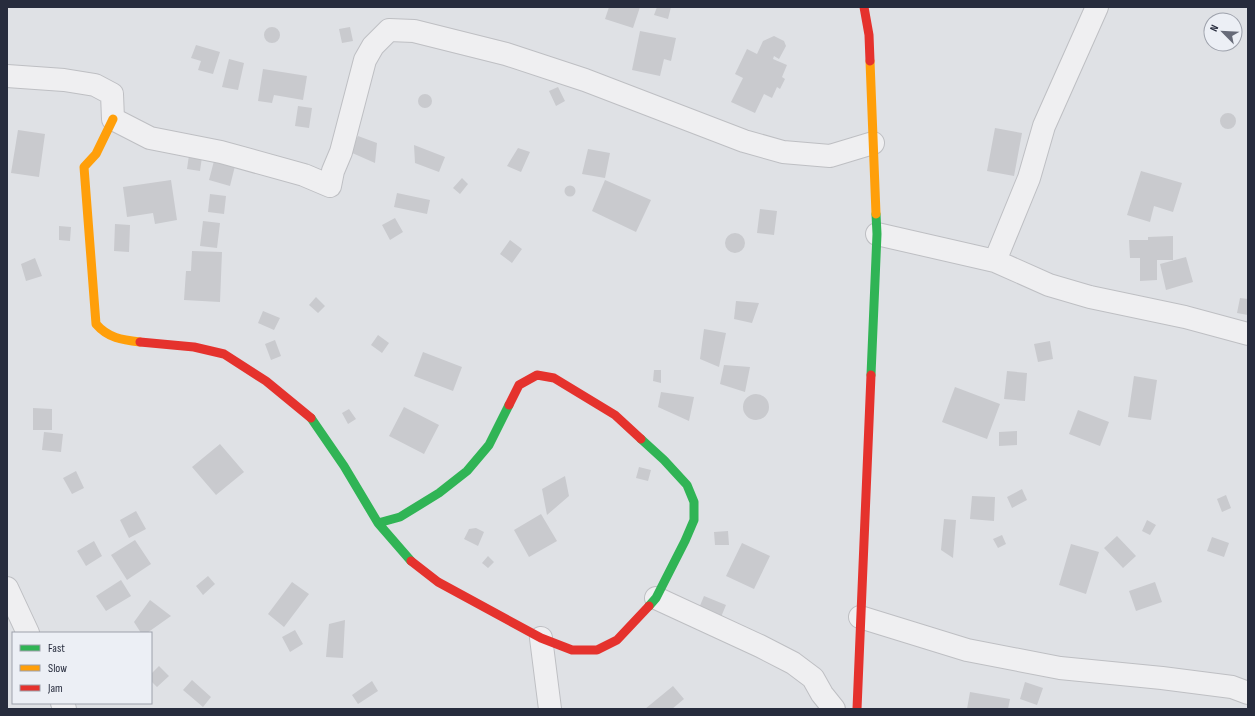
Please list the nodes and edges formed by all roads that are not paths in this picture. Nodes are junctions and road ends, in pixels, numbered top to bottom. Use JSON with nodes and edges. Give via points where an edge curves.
{"nodes":[{"id":1,"x":864,"y":7,"type":"edge"},
{"id":2,"x":1097,"y":7,"type":"edge"},
{"id":3,"x":7,"y":76,"type":"edge"},
{"id":4,"x":113,"y":119,"type":"junction"},
{"id":5,"x":874,"y":143,"type":"junction"},
{"id":6,"x":877,"y":234,"type":"junction"},
{"id":7,"x":995,"y":261,"type":"junction"},
{"id":8,"x":1248,"y":334,"type":"edge"},
{"id":9,"x":378,"y":523,"type":"junction"},
{"id":10,"x":7,"y":588,"type":"edge"},
{"id":11,"x":656,"y":598,"type":"junction"},
{"id":12,"x":860,"y":617,"type":"junction"},
{"id":13,"x":28,"y":632,"type":"edge"},
{"id":14,"x":541,"y":638,"type":"junction"},
{"id":15,"x":1248,"y":693,"type":"edge"},
{"id":16,"x":825,"y":704,"type":"edge"},
{"id":17,"x":550,"y":709,"type":"edge"},
{"id":18,"x":857,"y":709,"type":"edge"}],
"edges":[{"from":1,"to":5,"type":"street","via":[[869,34]]},
{"from":2,"to":7,"type":"street","via":[[1044,126],[1029,178]]},
{"from":3,"to":4,"type":"street","via":[[95,85],[112,94]]},
{"from":4,"to":5,"type":"street","via":[[150,138],[221,152],[304,175],[330,186],[365,60],[373,46],[389,30],[414,31],[506,54],[585,80],[744,141],[783,152],[830,156]]},
{"from":4,"to":9,"type":"street","via":[[96,154],[84,167],[96,324],[103,332],[116,338],[224,354],[266,381],[312,419]]},
{"from":5,"to":6,"type":"street"},
{"from":6,"to":7,"type":"street"},
{"from":6,"to":12,"type":"street"},
{"from":7,"to":8,"type":"street","via":[[1049,285],[1090,297],[1185,317]]},
{"from":9,"to":11,"type":"street","via":[[400,517],[467,472],[488,445],[519,385],[537,375],[554,378],[615,415],[687,485],[694,502],[694,520]]},
{"from":9,"to":14,"type":"street","via":[[410,561],[438,582]]},
{"from":10,"to":13,"type":"street"},
{"from":11,"to":14,"type":"street","via":[[617,640],[597,650],[572,650]]},
{"from":11,"to":16,"type":"street","via":[[793,663],[813,678]]},
{"from":12,"to":15,"type":"street","via":[[967,650],[1060,668],[1232,687]]},
{"from":12,"to":18,"type":"street"},
{"from":14,"to":17,"type":"street"}]}
